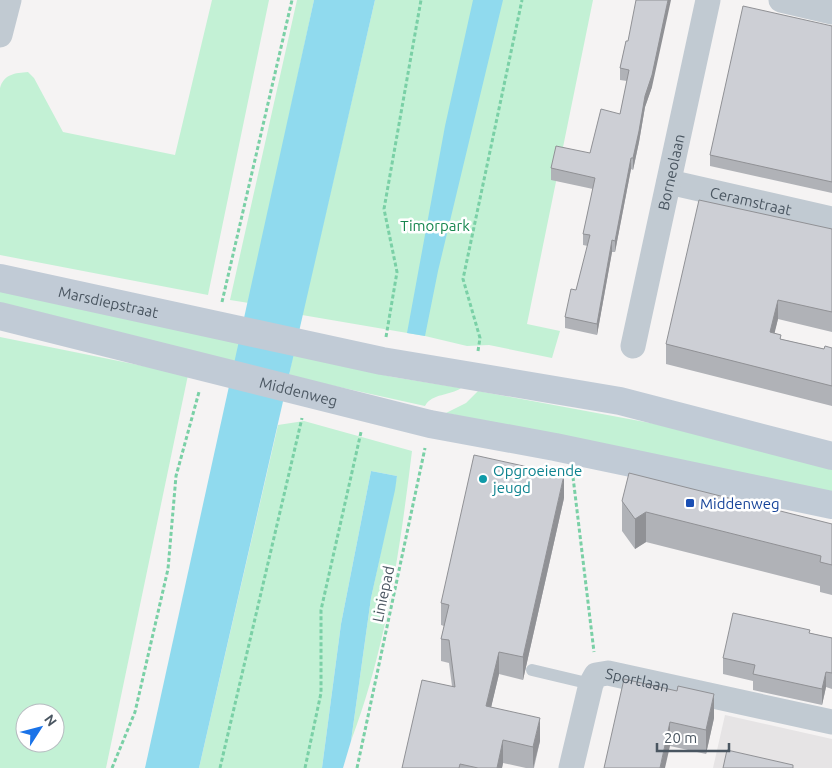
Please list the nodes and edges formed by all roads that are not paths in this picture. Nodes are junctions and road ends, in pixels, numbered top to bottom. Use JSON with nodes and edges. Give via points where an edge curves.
{"nodes":[{"id":1,"x":9,"y":0,"type":"edge"},
{"id":2,"x":708,"y":0,"type":"edge"},
{"id":3,"x":781,"y":0,"type":"edge"},
{"id":4,"x":832,"y":12,"type":"edge"},
{"id":5,"x":0,"y":35,"type":"edge"},
{"id":6,"x":669,"y":182,"type":"junction"},
{"id":7,"x":832,"y":219,"type":"edge"},
{"id":8,"x":0,"y":278,"type":"edge"},
{"id":9,"x":0,"y":316,"type":"edge"},
{"id":10,"x":632,"y":346,"type":"dead end"},
{"id":11,"x":832,"y":456,"type":"edge"},
{"id":12,"x":832,"y":505,"type":"edge"},
{"id":13,"x":532,"y":670,"type":"dead end"},
{"id":14,"x":594,"y":680,"type":"junction"},
{"id":15,"x":832,"y":722,"type":"edge"},
{"id":16,"x":571,"y":768,"type":"edge"}],
"edges":[{"from":1,"to":5,"type":"street"},
{"from":2,"to":6,"type":"street","name":"Borneolaan"},
{"from":3,"to":4,"type":"street"},
{"from":6,"to":7,"type":"street","name":"Ceramstraat"},
{"from":6,"to":10,"type":"street","name":"Borneolaan"},
{"from":8,"to":11,"type":"main road","name":"Marsdiepstraat","via":[[382,361],[620,402]]},
{"from":9,"to":12,"type":"main road","name":"Middenweg","via":[[217,370],[300,403],[367,409]]},
{"from":13,"to":14,"type":"lane"},
{"from":14,"to":15,"type":"street","name":"Sportlaan","via":[[608,673]]},
{"from":14,"to":16,"type":"street","name":"Sportlaan"}]}
